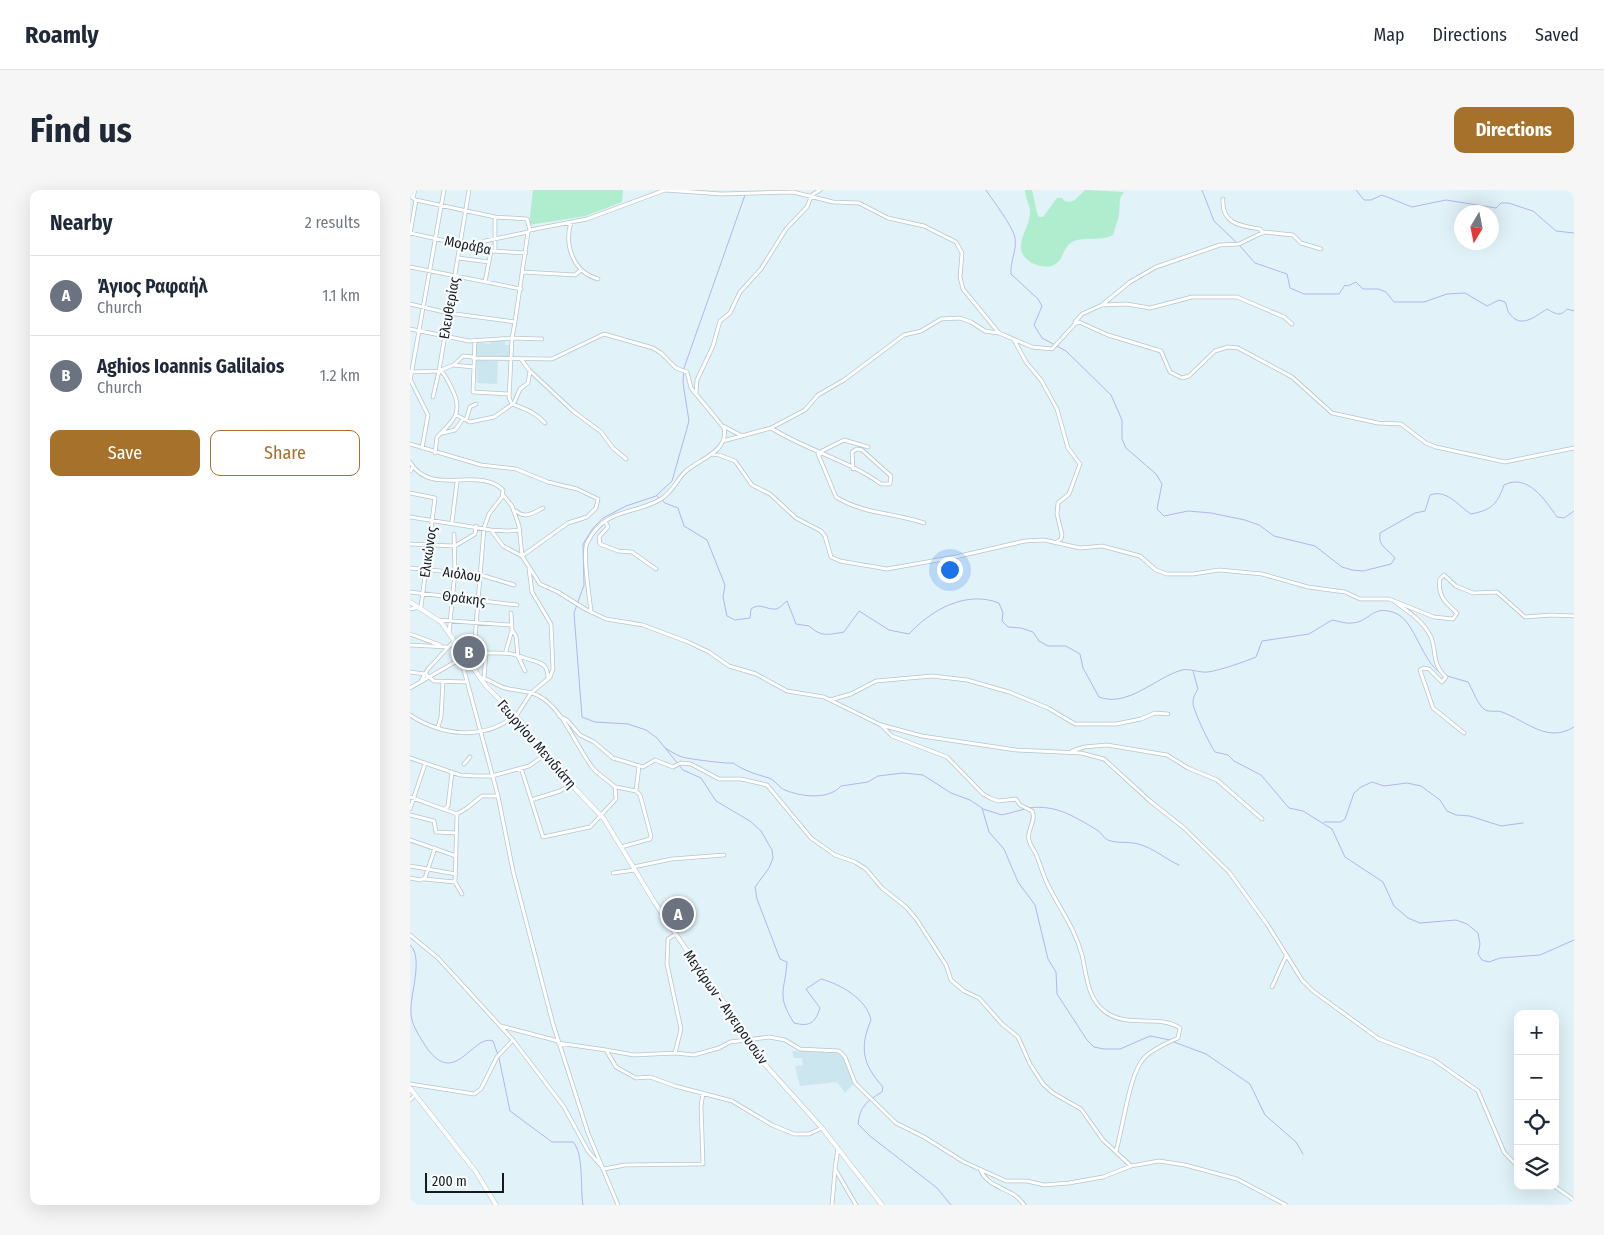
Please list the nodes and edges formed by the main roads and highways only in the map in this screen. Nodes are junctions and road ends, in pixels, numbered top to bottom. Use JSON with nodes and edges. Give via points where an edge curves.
{"nodes":[{"id":1,"x":410,"y":602,"type":"edge"},
{"id":2,"x":621,"y":847,"type":"joint"},
{"id":3,"x":410,"y":1088,"type":"edge"},
{"id":4,"x":496,"y":1205,"type":"edge"},
{"id":5,"x":882,"y":1205,"type":"edge"}],
"edges":[{"from":1,"to":2,"type":"main road","name":"Γεωργίου Μενιδιάτη","via":[[438,620],[479,678],[516,716],[601,816]]},
{"from":2,"to":5,"type":"main road","name":"Μεγάρων - Αιγειρουσών","via":[[761,1060],[822,1128]]},
{"from":3,"to":4,"type":"main road","via":[[476,1172]]}]}
